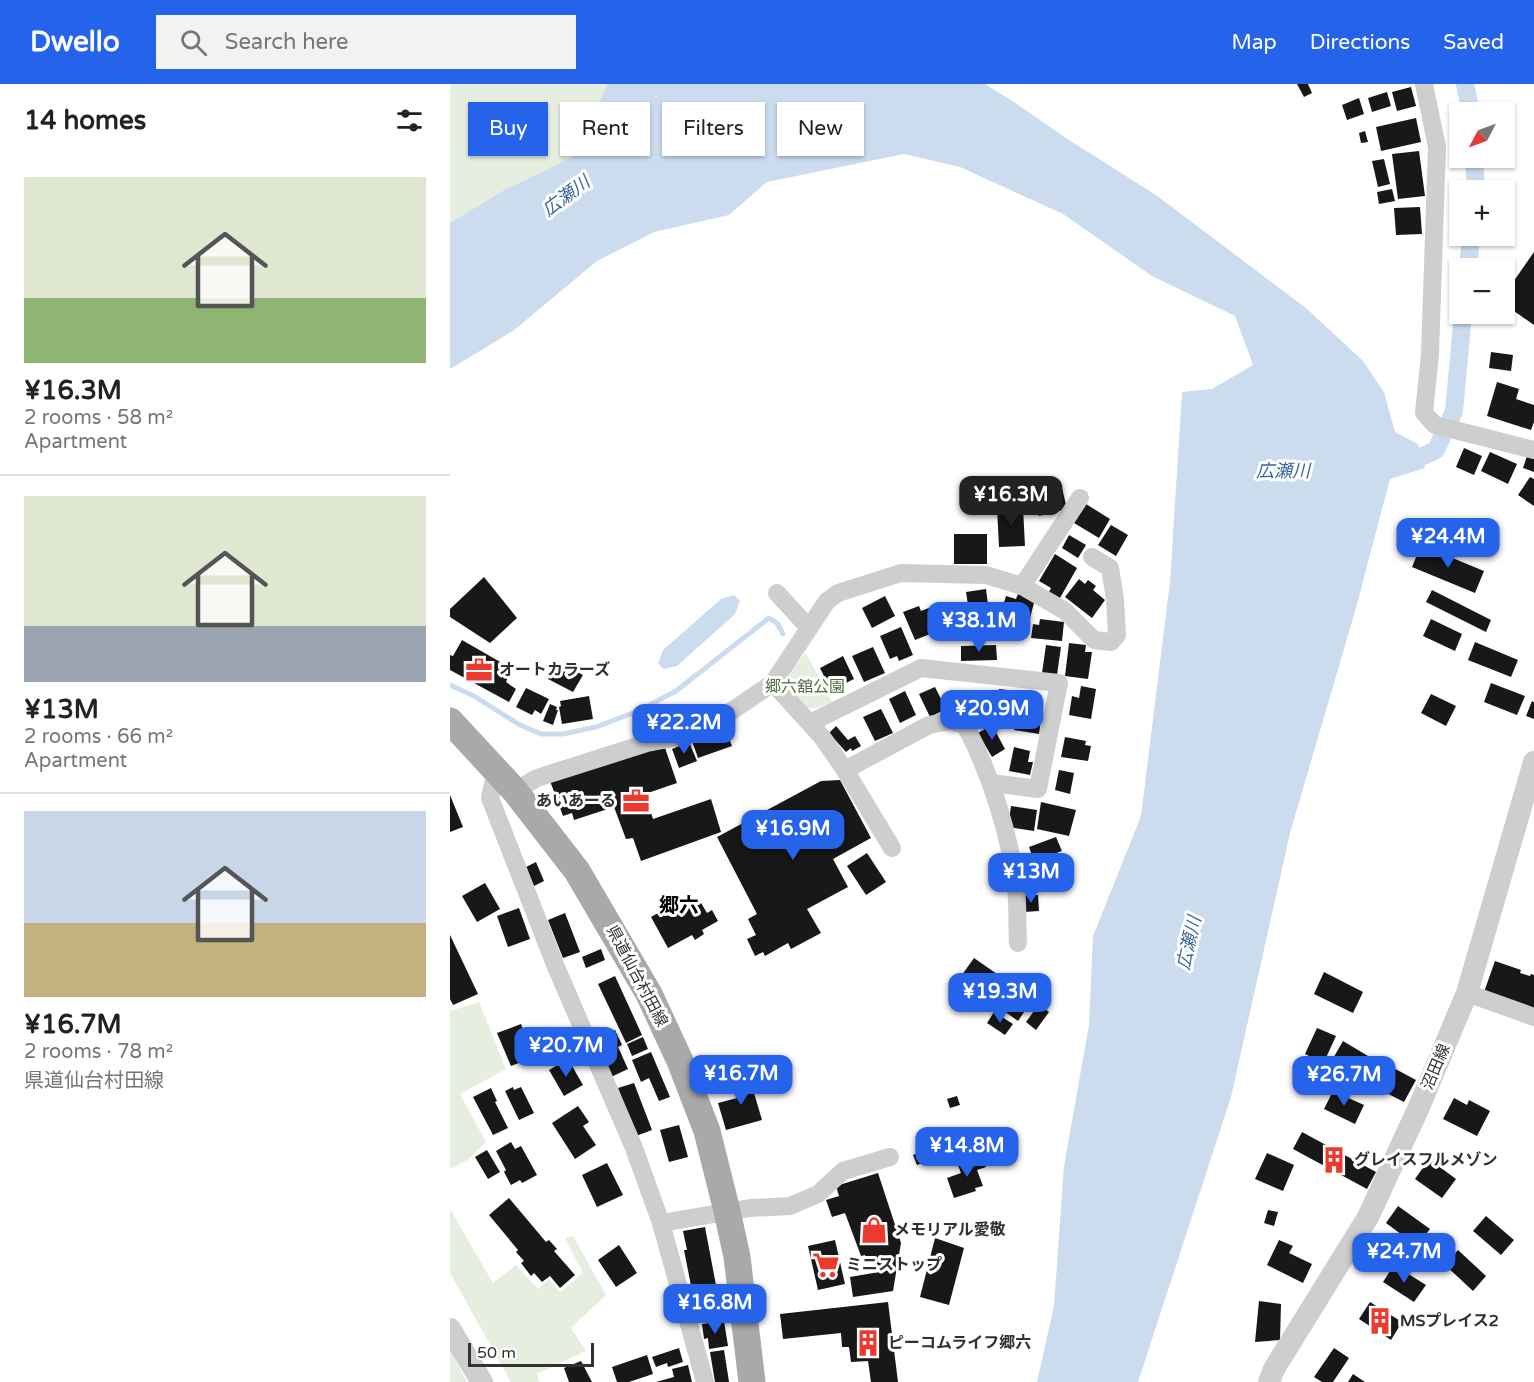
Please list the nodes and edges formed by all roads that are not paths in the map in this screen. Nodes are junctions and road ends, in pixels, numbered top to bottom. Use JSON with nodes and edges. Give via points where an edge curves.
{"nodes":[{"id":1,"x":1424,"y":84,"type":"edge"},
{"id":2,"x":1534,"y":450,"type":"edge"},
{"id":3,"x":1080,"y":498,"type":"dead end"},
{"id":4,"x":1092,"y":556,"type":"dead end"},
{"id":5,"x":1022,"y":586,"type":"junction"},
{"id":6,"x":777,"y":593,"type":"dead end"},
{"id":7,"x":809,"y":628,"type":"junction"},
{"id":8,"x":773,"y":683,"type":"junction"},
{"id":9,"x":450,"y":721,"type":"edge"},
{"id":10,"x":810,"y":723,"type":"junction"},
{"id":11,"x":1534,"y":762,"type":"edge"},
{"id":12,"x":496,"y":770,"type":"junction"},
{"id":13,"x":844,"y":770,"type":"junction"},
{"id":14,"x":991,"y":783,"type":"junction"},
{"id":15,"x":515,"y":790,"type":"junction"},
{"id":16,"x":1529,"y":800,"type":"edge"},
{"id":17,"x":892,"y":848,"type":"dead end"},
{"id":18,"x":1018,"y":943,"type":"dead end"},
{"id":19,"x":1467,"y":993,"type":"junction"},
{"id":20,"x":1534,"y":1017,"type":"edge"},
{"id":21,"x":890,"y":1158,"type":"dead end"},
{"id":22,"x":727,"y":1211,"type":"junction"},
{"id":23,"x":661,"y":1223,"type":"junction"},
{"id":24,"x":450,"y":1329,"type":"edge"},
{"id":25,"x":482,"y":1382,"type":"edge"},
{"id":26,"x":705,"y":1382,"type":"edge"},
{"id":27,"x":752,"y":1382,"type":"edge"},
{"id":28,"x":1269,"y":1382,"type":"edge"}],
"edges":[{"from":1,"to":2,"type":"street","via":[[1437,147],[1430,354],[1424,413],[1435,425]]},
{"from":3,"to":5,"type":"street"},
{"from":4,"to":5,"type":"street","via":[[1110,568],[1117,635],[1111,642],[1094,640],[1065,611]]},
{"from":5,"to":7,"type":"street","via":[[986,575],[901,573],[838,593],[827,601]]},
{"from":6,"to":7,"type":"street"},
{"from":7,"to":8,"type":"street"},
{"from":8,"to":10,"type":"street"},
{"from":8,"to":15,"type":"street","via":[[689,735],[647,743],[548,774]]},
{"from":9,"to":12,"type":"main road","name":"県道仙台村田線"},
{"from":10,"to":13,"type":"street"},
{"from":10,"to":14,"type":"street","via":[[921,668],[1059,683],[1038,789]]},
{"from":11,"to":16,"type":"street","name":"沼田線"},
{"from":12,"to":15,"type":"main road","name":"県道仙台村田線"},
{"from":12,"to":23,"type":"street","via":[[490,798]]},
{"from":13,"to":14,"type":"street","via":[[929,725],[950,722],[965,725]]},
{"from":13,"to":17,"type":"street"},
{"from":14,"to":18,"type":"street","via":[[1016,887]]},
{"from":15,"to":22,"type":"main road","name":"県道仙台村田線","via":[[577,871],[650,994],[707,1131]]},
{"from":16,"to":19,"type":"street","name":"沼田線"},
{"from":19,"to":20,"type":"street"},
{"from":19,"to":28,"type":"street","name":"沼田線","via":[[1368,1217]]},
{"from":21,"to":22,"type":"street","via":[[843,1171],[818,1194],[790,1206]]},
{"from":22,"to":23,"type":"street"},
{"from":22,"to":27,"type":"main road","name":"県道仙台村田線","via":[[737,1257]]},
{"from":23,"to":26,"type":"street"},
{"from":24,"to":25,"type":"street"}]}
